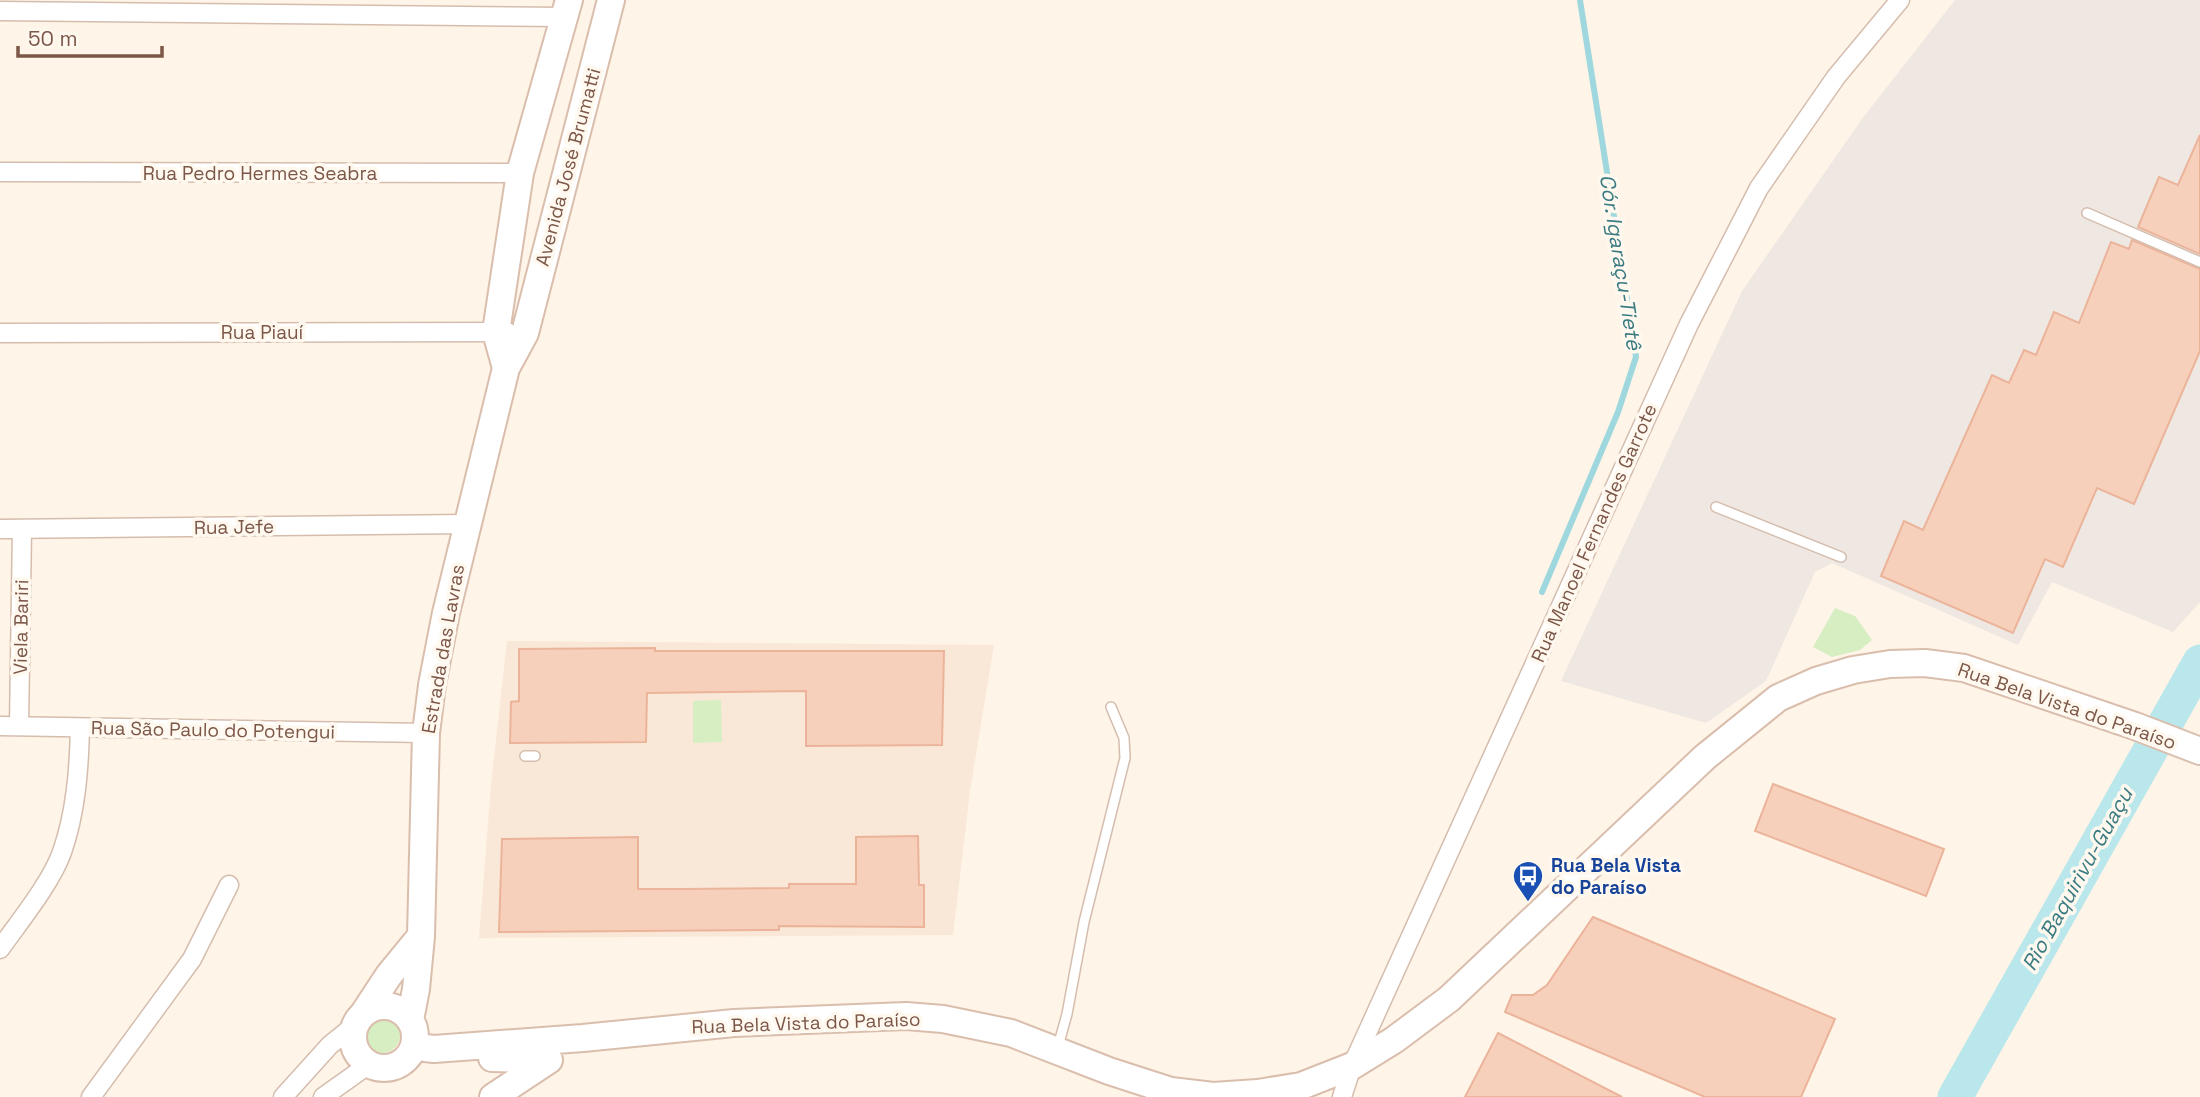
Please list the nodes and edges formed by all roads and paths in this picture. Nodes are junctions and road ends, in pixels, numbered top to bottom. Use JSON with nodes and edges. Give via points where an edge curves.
{"nodes":[{"id":1,"x":611,"y":0,"type":"edge"},
{"id":2,"x":1900,"y":0,"type":"edge"},
{"id":3,"x":567,"y":8,"type":"edge"},
{"id":4,"x":0,"y":11,"type":"edge"},
{"id":5,"x":0,"y":172,"type":"edge"},
{"id":6,"x":520,"y":173,"type":"junction"},
{"id":7,"x":2087,"y":213,"type":"dead end"},
{"id":8,"x":2200,"y":262,"type":"edge"},
{"id":9,"x":496,"y":332,"type":"junction"},
{"id":10,"x":0,"y":333,"type":"edge"},
{"id":11,"x":525,"y":333,"type":"junction"},
{"id":12,"x":506,"y":368,"type":"junction"},
{"id":13,"x":1716,"y":507,"type":"dead end"},
{"id":14,"x":468,"y":524,"type":"junction"},
{"id":15,"x":0,"y":529,"type":"edge"},
{"id":16,"x":23,"y":529,"type":"junction"},
{"id":17,"x":1841,"y":556,"type":"dead end"},
{"id":18,"x":1111,"y":707,"type":"dead end"},
{"id":19,"x":0,"y":726,"type":"edge"},
{"id":20,"x":19,"y":726,"type":"junction"},
{"id":21,"x":80,"y":728,"type":"junction"},
{"id":22,"x":426,"y":733,"type":"junction"},
{"id":23,"x":2200,"y":751,"type":"edge"},
{"id":24,"x":229,"y":885,"type":"dead end"},
{"id":25,"x":421,"y":936,"type":"junction"},
{"id":26,"x":0,"y":949,"type":"edge"},
{"id":27,"x":359,"y":1019,"type":"junction"},
{"id":28,"x":583,"y":1038,"type":"junction"},
{"id":29,"x":408,"y":1043,"type":"junction"},
{"id":30,"x":1057,"y":1051,"type":"junction"},
{"id":31,"x":368,"y":1065,"type":"junction"},
{"id":32,"x":540,"y":1065,"type":"junction"},
{"id":33,"x":1352,"y":1066,"type":"junction"},
{"id":34,"x":1177,"y":1094,"type":"edge"},
{"id":35,"x":91,"y":1097,"type":"edge"},
{"id":36,"x":283,"y":1097,"type":"edge"},
{"id":37,"x":323,"y":1097,"type":"edge"},
{"id":38,"x":493,"y":1097,"type":"edge"},
{"id":39,"x":1342,"y":1097,"type":"edge"}],
"edges":[{"from":1,"to":11,"type":"main road","name":"Avenida José Brumatti"},
{"from":2,"to":33,"type":"street","name":"Rua Manoel Fernandes Garrote","via":[[1836,77],[1746,213],[1689,324]]},
{"from":3,"to":4,"type":"street"},
{"from":3,"to":6,"type":"main road","name":"Avenida José Brumatti"},
{"from":5,"to":6,"type":"street","name":"Rua Pedro Hermes Seabra"},
{"from":6,"to":9,"type":"main road","name":"Avenida José Brumatti"},
{"from":7,"to":8,"type":"lane"},
{"from":9,"to":10,"type":"street","name":"Rua Piauí"},
{"from":9,"to":11,"type":"street","name":"Rua Piauí"},
{"from":9,"to":12,"type":"main road","name":"Estrada das Lavras"},
{"from":11,"to":12,"type":"main road","name":"Estrada das Lavras"},
{"from":12,"to":14,"type":"main road","name":"Estrada das Lavras"},
{"from":13,"to":17,"type":"lane"},
{"from":14,"to":16,"type":"street","name":"Rua Jefe"},
{"from":14,"to":22,"type":"main road","name":"Estrada das Lavras","via":[[446,613]]},
{"from":15,"to":16,"type":"street","name":"Rua Jefe"},
{"from":16,"to":20,"type":"street","name":"Viela Bariri"},
{"from":18,"to":30,"type":"lane","via":[[1124,738],[1125,758]]},
{"from":19,"to":20,"type":"street","name":"Rua São Paulo do Potengui"},
{"from":20,"to":21,"type":"street","name":"Rua São Paulo do Potengui"},
{"from":21,"to":22,"type":"street","name":"Rua São Paulo do Potengui"},
{"from":21,"to":26,"type":"street","via":[[79,771],[61,854]]},
{"from":22,"to":25,"type":"main road","name":"Estrada das Lavras"},
{"from":23,"to":33,"type":"main road","name":"Rua Bela Vista do Paraíso","via":[[1964,668],[1890,664],[1816,681],[1778,698],[1705,757],[1449,999]]},
{"from":24,"to":35,"type":"street","via":[[192,959]]},
{"from":25,"to":27,"type":"main road"},
{"from":25,"to":29,"type":"main road","name":"Estrada das Lavras"},
{"from":27,"to":29,"type":"main road","via":[[373,1008],[394,1007],[404,1012]]},
{"from":27,"to":31,"type":"main road","via":[[352,1036],[354,1047]]},
{"from":27,"to":36,"type":"street"},
{"from":28,"to":29,"type":"main road","name":"Rua Bela Vista do Paraíso","via":[[435,1049]]},
{"from":28,"to":30,"type":"main road","name":"Rua Bela Vista do Paraíso","via":[[734,1023],[905,1016],[1011,1033]]},
{"from":28,"to":32,"type":"main road"},
{"from":29,"to":31,"type":"main road","via":[[389,1069]]},
{"from":29,"to":32,"type":"main road"},
{"from":30,"to":34,"type":"main road","name":"Rua Bela Vista do Paraíso"},
{"from":31,"to":37,"type":"street"},
{"from":32,"to":38,"type":"main road"},
{"from":33,"to":34,"type":"main road","name":"Rua Bela Vista do Paraíso","via":[[1301,1086],[1258,1093]]},
{"from":33,"to":39,"type":"street","name":"Rua Manoel Fernandes Garrote"}]}
